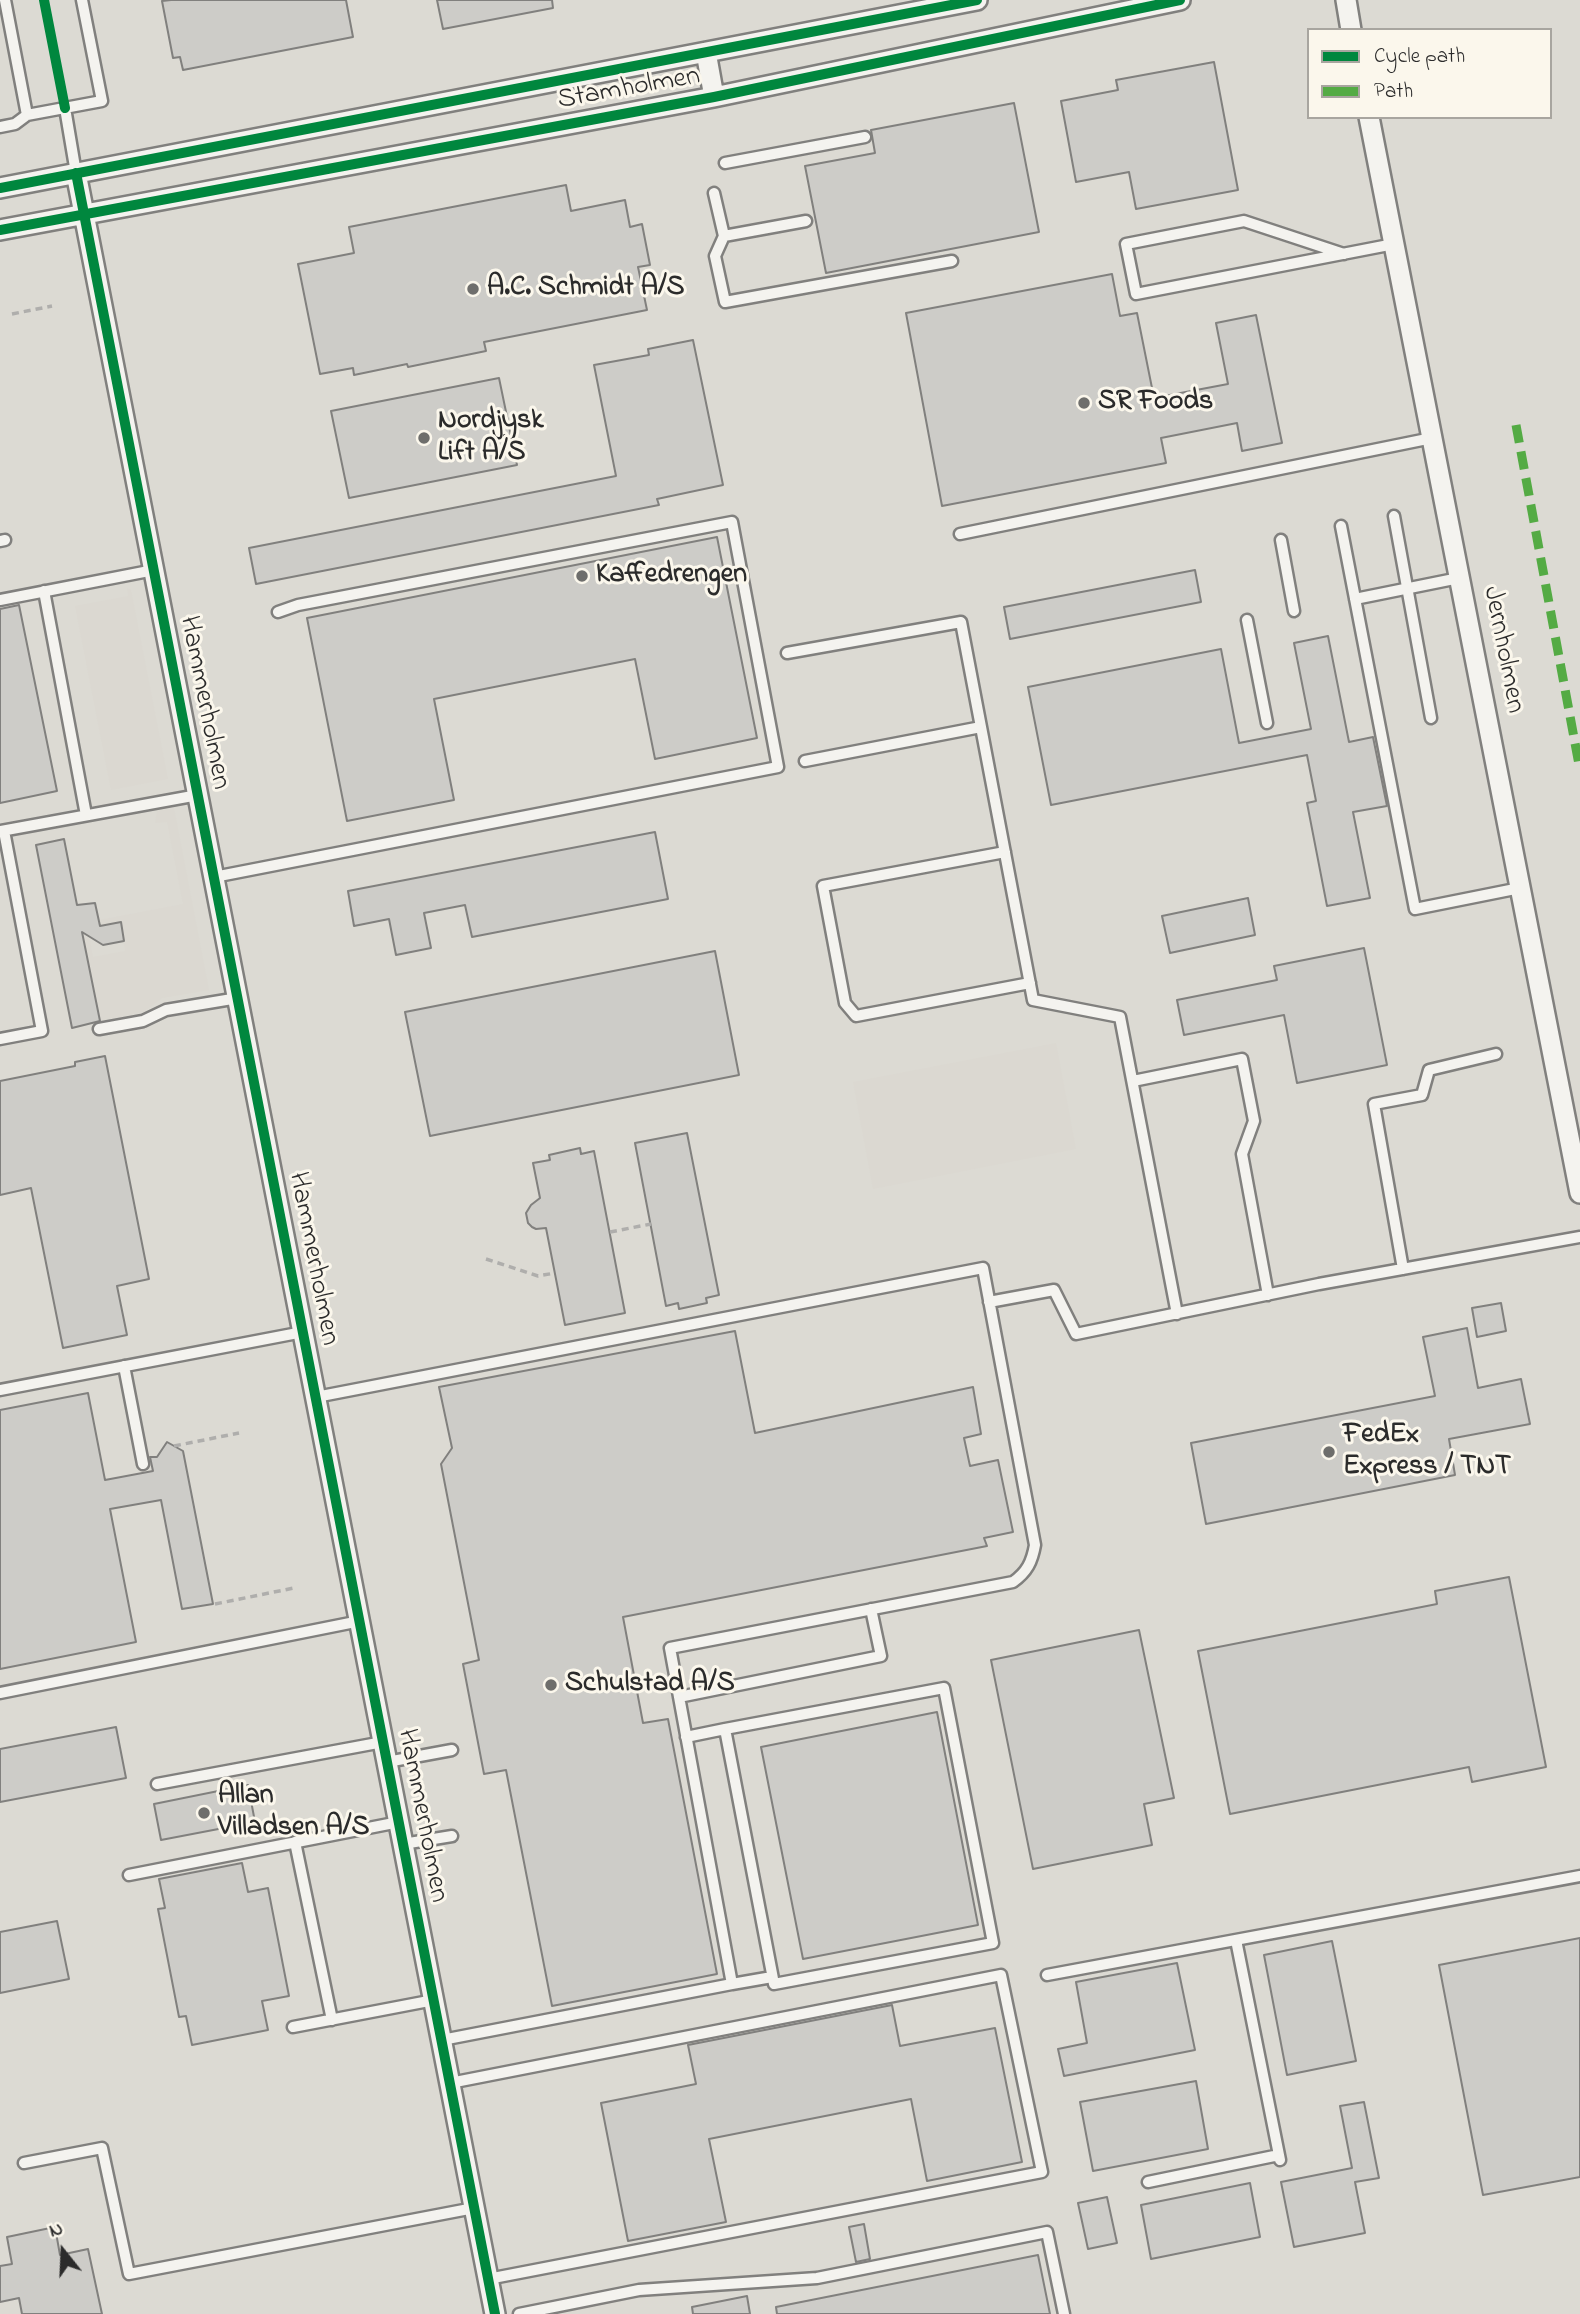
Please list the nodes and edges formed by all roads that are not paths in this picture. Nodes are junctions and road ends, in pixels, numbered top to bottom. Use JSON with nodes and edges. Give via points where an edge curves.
{"nodes":[{"id":1,"x":5,"y":0,"type":"edge"},
{"id":2,"x":82,"y":0,"type":"edge"},
{"id":3,"x":977,"y":0,"type":"edge"},
{"id":4,"x":1180,"y":0,"type":"edge"},
{"id":5,"x":1346,"y":0,"type":"edge"},
{"id":6,"x":1351,"y":28,"type":"edge"},
{"id":7,"x":706,"y":52,"type":"junction"},
{"id":8,"x":714,"y":97,"type":"junction"},
{"id":9,"x":65,"y":108,"type":"junction"},
{"id":10,"x":27,"y":115,"type":"junction"},
{"id":11,"x":1368,"y":119,"type":"edge"},
{"id":12,"x":0,"y":127,"type":"edge"},
{"id":13,"x":865,"y":137,"type":"dead end"},
{"id":14,"x":725,"y":163,"type":"dead end"},
{"id":15,"x":76,"y":173,"type":"junction"},
{"id":16,"x":0,"y":188,"type":"edge"},
{"id":17,"x":714,"y":193,"type":"dead end"},
{"id":18,"x":84,"y":213,"type":"junction"},
{"id":19,"x":806,"y":221,"type":"dead end"},
{"id":20,"x":0,"y":230,"type":"edge"},
{"id":21,"x":724,"y":236,"type":"junction"},
{"id":22,"x":1394,"y":244,"type":"junction"},
{"id":23,"x":1344,"y":254,"type":"junction"},
{"id":24,"x":951,"y":261,"type":"dead end"},
{"id":25,"x":1432,"y":439,"type":"junction"},
{"id":26,"x":1394,"y":516,"type":"dead end"},
{"id":27,"x":1341,"y":526,"type":"dead end"},
{"id":28,"x":960,"y":534,"type":"dead end"},
{"id":29,"x":1281,"y":540,"type":"dead end"},
{"id":30,"x":155,"y":570,"type":"junction"},
{"id":31,"x":1459,"y":579,"type":"junction"},
{"id":32,"x":1407,"y":589,"type":"junction"},
{"id":33,"x":44,"y":591,"type":"junction"},
{"id":34,"x":1355,"y":599,"type":"junction"},
{"id":35,"x":0,"y":600,"type":"edge"},
{"id":36,"x":1294,"y":611,"type":"dead end"},
{"id":37,"x":278,"y":612,"type":"dead end"},
{"id":38,"x":1247,"y":620,"type":"dead end"},
{"id":39,"x":787,"y":653,"type":"dead end"},
{"id":40,"x":1431,"y":718,"type":"dead end"},
{"id":41,"x":1267,"y":723,"type":"dead end"},
{"id":42,"x":981,"y":727,"type":"junction"},
{"id":43,"x":805,"y":761,"type":"dead end"},
{"id":44,"x":198,"y":795,"type":"junction"},
{"id":45,"x":86,"y":815,"type":"junction"},
{"id":46,"x":2,"y":831,"type":"edge"},
{"id":47,"x":1005,"y":852,"type":"junction"},
{"id":48,"x":214,"y":877,"type":"junction"},
{"id":49,"x":1520,"y":888,"type":"junction"},
{"id":50,"x":1030,"y":984,"type":"junction"},
{"id":51,"x":238,"y":998,"type":"junction"},
{"id":52,"x":99,"y":1029,"type":"dead end"},
{"id":53,"x":0,"y":1039,"type":"edge"},
{"id":54,"x":1496,"y":1054,"type":"dead end"},
{"id":55,"x":1133,"y":1081,"type":"junction"},
{"id":56,"x":1579,"y":1180,"type":"edge"},
{"id":57,"x":1580,"y":1237,"type":"edge"},
{"id":58,"x":1403,"y":1269,"type":"junction"},
{"id":59,"x":1268,"y":1294,"type":"junction"},
{"id":60,"x":989,"y":1302,"type":"junction"},
{"id":61,"x":1177,"y":1314,"type":"junction"},
{"id":62,"x":303,"y":1332,"type":"junction"},
{"id":63,"x":124,"y":1366,"type":"junction"},
{"id":64,"x":0,"y":1390,"type":"edge"},
{"id":65,"x":316,"y":1396,"type":"junction"},
{"id":66,"x":144,"y":1464,"type":"dead end"},
{"id":67,"x":871,"y":1609,"type":"junction"},
{"id":68,"x":360,"y":1621,"type":"junction"},
{"id":69,"x":0,"y":1693,"type":"edge"},
{"id":70,"x":679,"y":1697,"type":"junction"},
{"id":71,"x":725,"y":1730,"type":"junction"},
{"id":72,"x":686,"y":1737,"type":"junction"},
{"id":73,"x":383,"y":1742,"type":"junction"},
{"id":74,"x":452,"y":1749,"type":"dead end"},
{"id":75,"x":387,"y":1762,"type":"junction"},
{"id":76,"x":157,"y":1784,"type":"dead end"},
{"id":77,"x":399,"y":1822,"type":"junction"},
{"id":78,"x":452,"y":1836,"type":"dead end"},
{"id":79,"x":295,"y":1842,"type":"junction"},
{"id":80,"x":403,"y":1844,"type":"junction"},
{"id":81,"x":129,"y":1875,"type":"dead end"},
{"id":82,"x":1580,"y":1877,"type":"edge"},
{"id":83,"x":1236,"y":1940,"type":"junction"},
{"id":84,"x":1047,"y":1975,"type":"dead end"},
{"id":85,"x":772,"y":1977,"type":"junction"},
{"id":86,"x":732,"y":1984,"type":"junction"},
{"id":87,"x":434,"y":2000,"type":"junction"},
{"id":88,"x":332,"y":2020,"type":"junction"},
{"id":89,"x":293,"y":2028,"type":"dead end"},
{"id":90,"x":442,"y":2040,"type":"junction"},
{"id":91,"x":450,"y":2083,"type":"junction"},
{"id":92,"x":23,"y":2163,"type":"dead end"},
{"id":93,"x":1148,"y":2182,"type":"dead end"},
{"id":94,"x":474,"y":2208,"type":"junction"},
{"id":95,"x":488,"y":2279,"type":"junction"},
{"id":96,"x":495,"y":2314,"type":"edge"},
{"id":97,"x":519,"y":2314,"type":"edge"},
{"id":98,"x":1064,"y":2314,"type":"edge"}],
"edges":[{"from":1,"to":10,"type":"lane"},
{"from":2,"to":9,"type":"lane","via":[[102,101]]},
{"from":3,"to":7,"type":"street","name":"Stamholmen"},
{"from":4,"to":8,"type":"street","name":"Stamholmen"},
{"from":5,"to":6,"type":"street"},
{"from":7,"to":8,"type":"street","name":"Stamholmen"},
{"from":7,"to":15,"type":"street","name":"Stamholmen"},
{"from":8,"to":18,"type":"street","name":"Stamholmen"},
{"from":9,"to":10,"type":"lane"},
{"from":9,"to":15,"type":"lane"},
{"from":10,"to":12,"type":"lane"},
{"from":11,"to":22,"type":"street","name":"Jernholmen"},
{"from":13,"to":14,"type":"lane"},
{"from":15,"to":16,"type":"street","name":"Stamholmen"},
{"from":15,"to":18,"type":"street"},
{"from":17,"to":21,"type":"lane"},
{"from":18,"to":20,"type":"street","name":"Stamholmen"},
{"from":18,"to":30,"type":"street","name":"Hammerholmen"},
{"from":19,"to":21,"type":"lane"},
{"from":21,"to":24,"type":"lane","via":[[715,256],[725,302]]},
{"from":22,"to":23,"type":"lane"},
{"from":22,"to":25,"type":"street","name":"Jernholmen"},
{"from":23,"to":23,"type":"lane","via":[[1244,221],[1126,244],[1136,294]]},
{"from":25,"to":28,"type":"lane"},
{"from":25,"to":31,"type":"street","name":"Jernholmen"},
{"from":26,"to":32,"type":"lane"},
{"from":27,"to":34,"type":"lane"},
{"from":29,"to":36,"type":"lane"},
{"from":30,"to":33,"type":"lane"},
{"from":30,"to":44,"type":"street","name":"Hammerholmen"},
{"from":31,"to":32,"type":"lane"},
{"from":31,"to":49,"type":"street","name":"Jernholmen"},
{"from":32,"to":34,"type":"lane"},
{"from":32,"to":40,"type":"lane"},
{"from":33,"to":35,"type":"lane"},
{"from":33,"to":45,"type":"lane"},
{"from":34,"to":49,"type":"lane","via":[[1415,909]]},
{"from":37,"to":48,"type":"lane","via":[[732,522],[778,767]]},
{"from":38,"to":41,"type":"lane"},
{"from":39,"to":42,"type":"lane","via":[[961,622]]},
{"from":42,"to":43,"type":"lane"},
{"from":42,"to":47,"type":"lane"},
{"from":44,"to":45,"type":"lane"},
{"from":44,"to":48,"type":"street","name":"Hammerholmen"},
{"from":45,"to":46,"type":"lane"},
{"from":46,"to":53,"type":"lane","via":[[42,1031]]},
{"from":47,"to":50,"type":"lane"},
{"from":47,"to":50,"type":"lane","via":[[823,886],[831,930],[845,1003],[856,1016]]},
{"from":48,"to":51,"type":"street","name":"Hammerholmen"},
{"from":49,"to":56,"type":"street","name":"Jernholmen"},
{"from":50,"to":55,"type":"lane","via":[[1033,1000],[1120,1017]]},
{"from":51,"to":52,"type":"lane","via":[[166,1010],[143,1021]]},
{"from":51,"to":62,"type":"street","name":"Hammerholmen"},
{"from":54,"to":58,"type":"lane","via":[[1429,1070],[1422,1095],[1374,1104]]},
{"from":55,"to":59,"type":"lane","via":[[1242,1059],[1254,1121],[1242,1154]]},
{"from":55,"to":61,"type":"lane"},
{"from":57,"to":58,"type":"lane"},
{"from":58,"to":59,"type":"lane"},
{"from":59,"to":61,"type":"lane"},
{"from":60,"to":61,"type":"lane","via":[[1054,1290],[1076,1334]]},
{"from":60,"to":65,"type":"lane","via":[[983,1268]]},
{"from":60,"to":67,"type":"lane","via":[[1035,1545],[1033,1560],[1013,1583]]},
{"from":62,"to":63,"type":"lane"},
{"from":62,"to":65,"type":"street","name":"Hammerholmen"},
{"from":63,"to":64,"type":"lane"},
{"from":63,"to":66,"type":"lane"},
{"from":65,"to":68,"type":"street","name":"Hammerholmen"},
{"from":67,"to":70,"type":"lane","via":[[881,1656]]},
{"from":67,"to":70,"type":"lane","via":[[670,1648]]},
{"from":68,"to":69,"type":"lane"},
{"from":68,"to":73,"type":"street","name":"Hammerholmen"},
{"from":70,"to":72,"type":"lane"},
{"from":71,"to":72,"type":"lane"},
{"from":71,"to":85,"type":"lane"},
{"from":71,"to":85,"type":"lane","via":[[944,1688],[993,1943],[774,1984]]},
{"from":72,"to":86,"type":"lane"},
{"from":73,"to":75,"type":"street","name":"Hammerholmen"},
{"from":73,"to":76,"type":"lane"},
{"from":74,"to":75,"type":"lane"},
{"from":75,"to":77,"type":"street","name":"Hammerholmen"},
{"from":77,"to":79,"type":"lane"},
{"from":77,"to":80,"type":"street","name":"Hammerholmen"},
{"from":78,"to":80,"type":"lane"},
{"from":79,"to":81,"type":"lane"},
{"from":79,"to":88,"type":"lane"},
{"from":80,"to":87,"type":"street","name":"Hammerholmen"},
{"from":82,"to":83,"type":"lane"},
{"from":83,"to":84,"type":"lane"},
{"from":83,"to":93,"type":"lane","via":[[1279,2158]]},
{"from":85,"to":86,"type":"lane"},
{"from":86,"to":90,"type":"lane"},
{"from":87,"to":88,"type":"lane"},
{"from":87,"to":90,"type":"street","name":"Hammerholmen"},
{"from":88,"to":89,"type":"lane"},
{"from":90,"to":91,"type":"street","name":"Hammerholmen"},
{"from":91,"to":94,"type":"street","name":"Hammerholmen"},
{"from":91,"to":95,"type":"lane","via":[[1001,1975],[1042,2172]]},
{"from":92,"to":94,"type":"lane","via":[[102,2148],[129,2274]]},
{"from":94,"to":95,"type":"street","name":"Hammerholmen"},
{"from":95,"to":96,"type":"street","name":"Hammerholmen"},
{"from":97,"to":98,"type":"lane","via":[[639,2290],[817,2278],[1047,2232]]}]}
